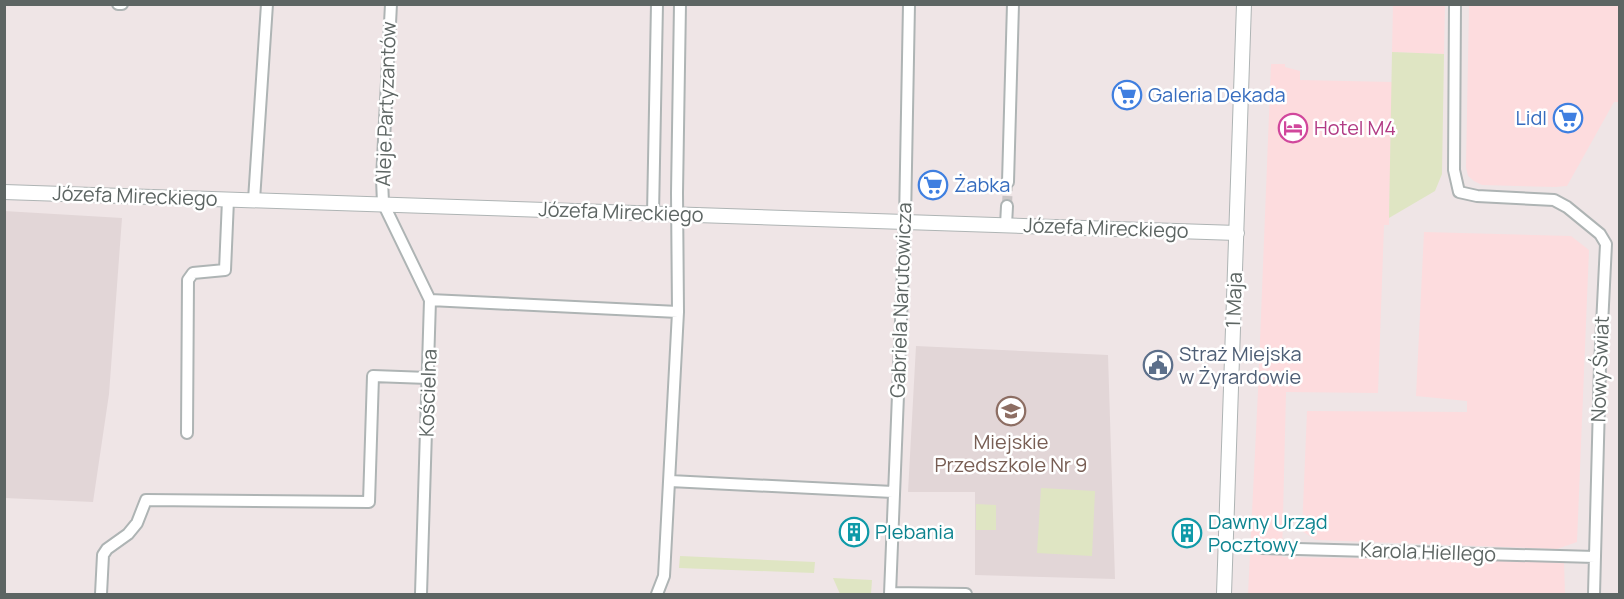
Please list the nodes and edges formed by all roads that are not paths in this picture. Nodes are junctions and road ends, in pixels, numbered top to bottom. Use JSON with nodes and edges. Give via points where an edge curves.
{"nodes":[{"id":1,"x":267,"y":4,"type":"edge"},
{"id":2,"x":391,"y":4,"type":"edge"},
{"id":3,"x":657,"y":4,"type":"edge"},
{"id":4,"x":680,"y":4,"type":"edge"},
{"id":5,"x":909,"y":4,"type":"edge"},
{"id":6,"x":1013,"y":4,"type":"edge"},
{"id":7,"x":1244,"y":4,"type":"edge"},
{"id":8,"x":1455,"y":4,"type":"edge"},
{"id":9,"x":1008,"y":182,"type":"tunnel mouth"},
{"id":10,"x":4,"y":192,"type":"edge"},
{"id":11,"x":228,"y":200,"type":"junction"},
{"id":12,"x":254,"y":200,"type":"junction"},
{"id":13,"x":382,"y":203,"type":"junction"},
{"id":14,"x":1007,"y":206,"type":"tunnel mouth"},
{"id":15,"x":653,"y":214,"type":"junction"},
{"id":16,"x":678,"y":215,"type":"junction"},
{"id":17,"x":905,"y":221,"type":"junction"},
{"id":18,"x":1006,"y":225,"type":"junction"},
{"id":19,"x":1237,"y":233,"type":"junction"},
{"id":20,"x":430,"y":300,"type":"junction"},
{"id":21,"x":678,"y":312,"type":"junction"},
{"id":22,"x":428,"y":378,"type":"junction"},
{"id":23,"x":187,"y":433,"type":"dead end"},
{"id":24,"x":670,"y":481,"type":"junction"},
{"id":25,"x":893,"y":492,"type":"junction"},
{"id":26,"x":1226,"y":546,"type":"junction"},
{"id":27,"x":1596,"y":557,"type":"junction"},
{"id":28,"x":102,"y":594,"type":"edge"},
{"id":29,"x":421,"y":594,"type":"edge"},
{"id":30,"x":657,"y":594,"type":"edge"},
{"id":31,"x":890,"y":594,"type":"edge"},
{"id":32,"x":966,"y":594,"type":"edge"},
{"id":33,"x":1224,"y":594,"type":"edge"},
{"id":34,"x":1594,"y":594,"type":"edge"}],
"edges":[{"from":1,"to":12,"type":"street"},
{"from":2,"to":13,"type":"street","name":"Aleje Partyzantów"},
{"from":3,"to":15,"type":"street"},
{"from":4,"to":16,"type":"street"},
{"from":5,"to":17,"type":"street","name":"Gabriela Narutowicza"},
{"from":6,"to":9,"type":"street"},
{"from":7,"to":19,"type":"street","name":"1 Maja"},
{"from":8,"to":27,"type":"street","name":"Nowy Świat","via":[[1454,170],[1459,192],[1554,200],[1600,234],[1606,244]]},
{"from":10,"to":11,"type":"street","name":"Józefa Mireckiego"},
{"from":11,"to":12,"type":"street","name":"Józefa Mireckiego"},
{"from":11,"to":23,"type":"street","via":[[225,270],[194,273],[188,280]]},
{"from":12,"to":13,"type":"street","name":"Józefa Mireckiego"},
{"from":13,"to":15,"type":"street","name":"Józefa Mireckiego"},
{"from":13,"to":20,"type":"street","name":"Kościelna"},
{"from":14,"to":18,"type":"street"},
{"from":15,"to":16,"type":"street","name":"Józefa Mireckiego"},
{"from":16,"to":17,"type":"street","name":"Józefa Mireckiego"},
{"from":16,"to":21,"type":"street"},
{"from":17,"to":18,"type":"street","name":"Józefa Mireckiego"},
{"from":17,"to":25,"type":"street","name":"Gabriela Narutowicza"},
{"from":18,"to":19,"type":"street","name":"Józefa Mireckiego"},
{"from":19,"to":26,"type":"street","name":"1 Maja"},
{"from":20,"to":21,"type":"street"},
{"from":20,"to":22,"type":"street","name":"Kościelna"},
{"from":21,"to":24,"type":"street"},
{"from":22,"to":28,"type":"street","via":[[373,376],[369,502],[146,500],[137,523],[103,555]]},
{"from":22,"to":29,"type":"street","name":"Kościelna"},
{"from":24,"to":25,"type":"street"},
{"from":24,"to":30,"type":"street","via":[[664,576]]},
{"from":25,"to":31,"type":"street","name":"Gabriela Narutowicza"},
{"from":26,"to":27,"type":"street","name":"Karola Hiellego"},
{"from":26,"to":33,"type":"street","name":"1 Maja"},
{"from":27,"to":34,"type":"street","name":"Nowy Świat"},
{"from":31,"to":32,"type":"street"}]}
